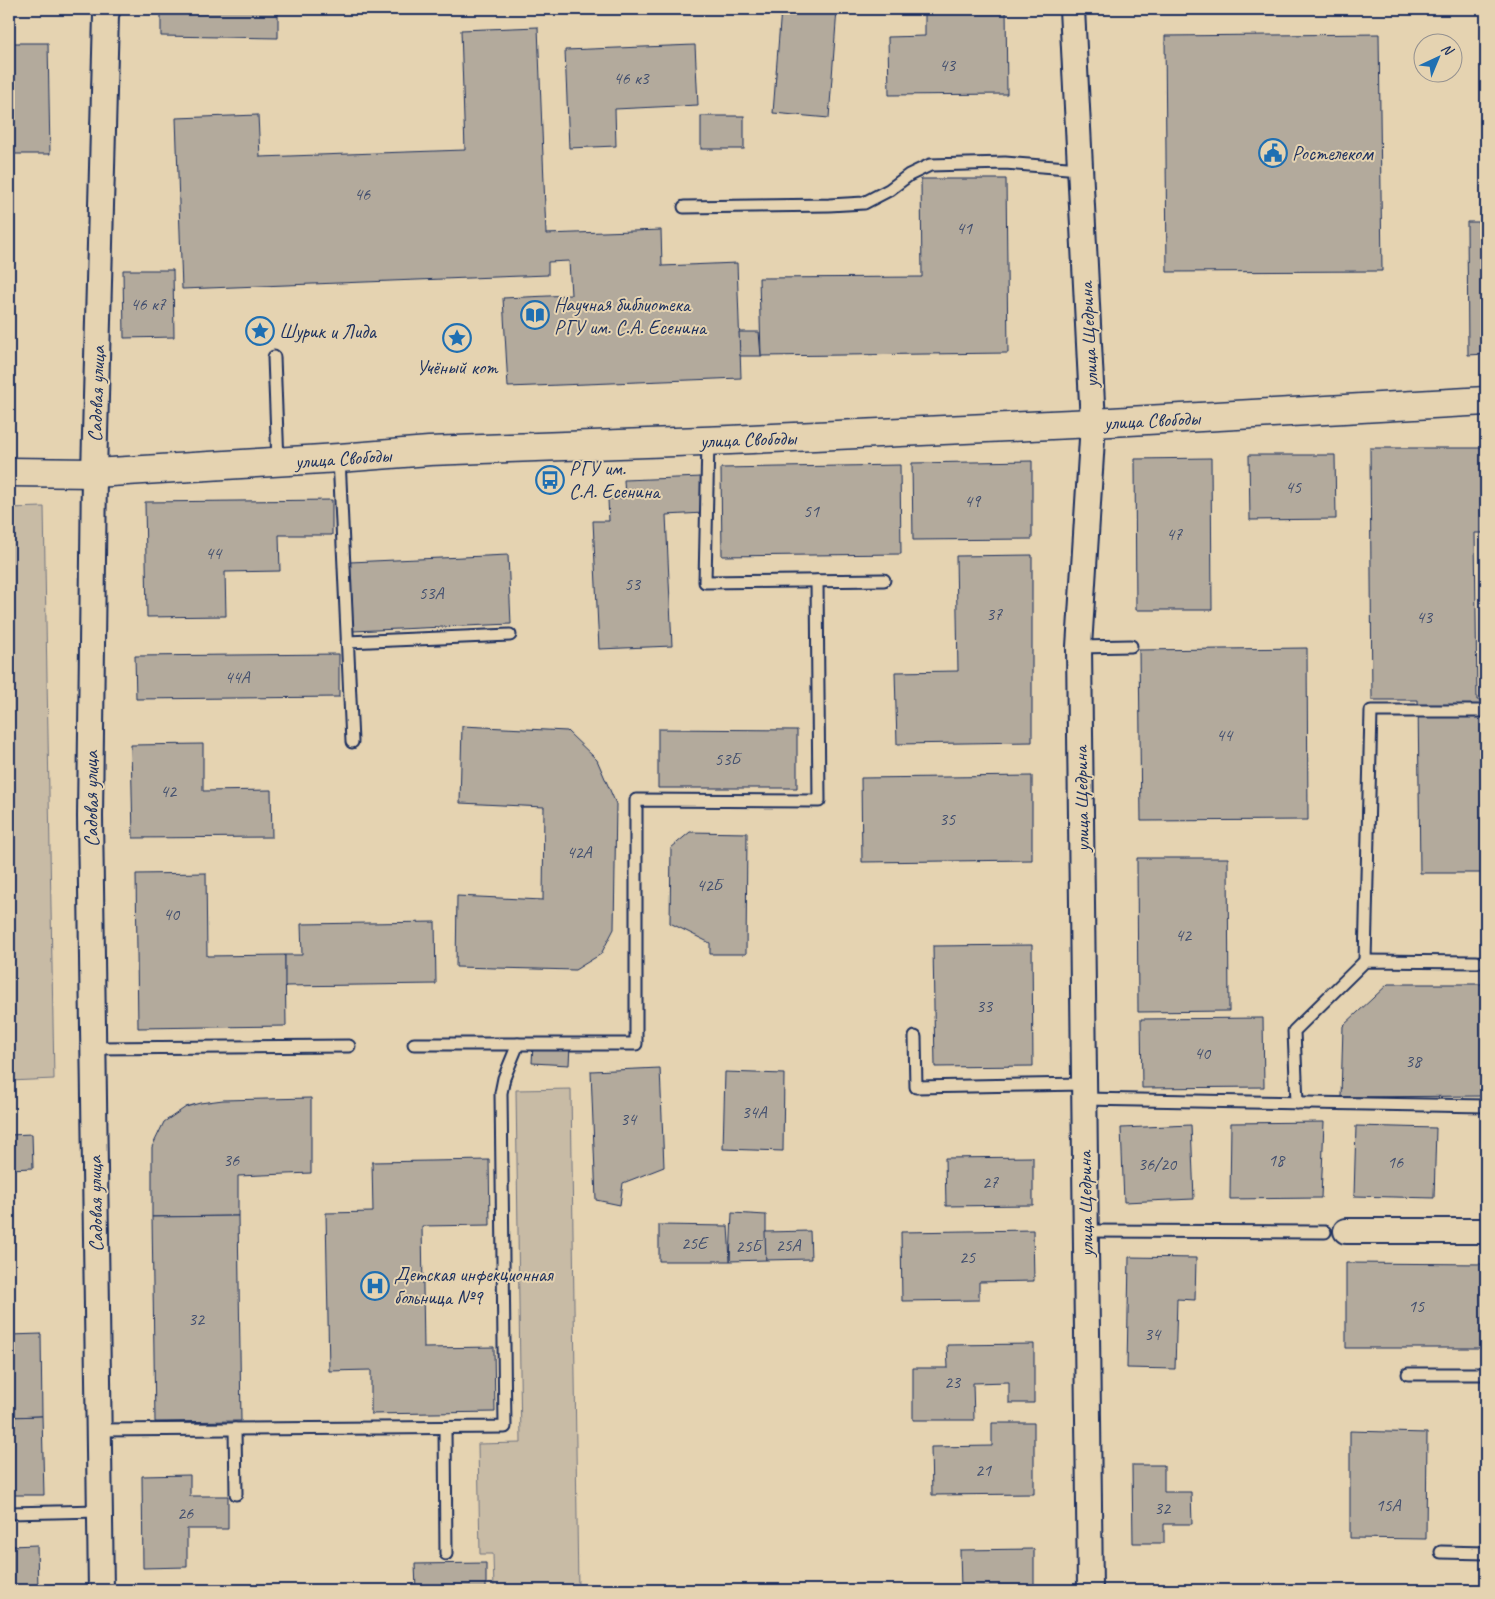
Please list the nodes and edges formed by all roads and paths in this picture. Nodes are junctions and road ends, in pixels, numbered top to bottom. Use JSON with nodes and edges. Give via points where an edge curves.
{"nodes":[{"id":1,"x":108,"y":9,"type":"edge"},
{"id":2,"x":1072,"y":9,"type":"edge"},
{"id":3,"x":1080,"y":169,"type":"junction"},
{"id":4,"x":684,"y":207,"type":"dead end"},
{"id":5,"x":274,"y":357,"type":"dead end"},
{"id":6,"x":1486,"y":401,"type":"edge"},
{"id":7,"x":1093,"y":423,"type":"junction"},
{"id":8,"x":708,"y":440,"type":"junction"},
{"id":9,"x":339,"y":458,"type":"junction"},
{"id":10,"x":278,"y":462,"type":"junction"},
{"id":11,"x":9,"y":472,"type":"edge"},
{"id":12,"x":94,"y":473,"type":"junction"},
{"id":13,"x":884,"y":580,"type":"dead end"},
{"id":14,"x":817,"y":581,"type":"junction"},
{"id":15,"x":510,"y":635,"type":"dead end"},
{"id":16,"x":347,"y":642,"type":"junction"},
{"id":17,"x":1131,"y":646,"type":"dead end"},
{"id":18,"x":1079,"y":647,"type":"junction"},
{"id":19,"x":1486,"y":711,"type":"edge"},
{"id":20,"x":352,"y":742,"type":"dead end"},
{"id":21,"x":1365,"y":961,"type":"junction"},
{"id":22,"x":1477,"y":962,"type":"dead end"},
{"id":23,"x":915,"y":1037,"type":"dead end"},
{"id":24,"x":414,"y":1044,"type":"dead end"},
{"id":25,"x":518,"y":1044,"type":"junction"},
{"id":26,"x":349,"y":1046,"type":"dead end"},
{"id":27,"x":93,"y":1048,"type":"junction"},
{"id":28,"x":1084,"y":1092,"type":"junction"},
{"id":29,"x":1297,"y":1103,"type":"junction"},
{"id":30,"x":1486,"y":1106,"type":"edge"},
{"id":31,"x":1085,"y":1231,"type":"junction"},
{"id":32,"x":1486,"y":1231,"type":"edge"},
{"id":33,"x":1336,"y":1232,"type":"joint"},
{"id":34,"x":1408,"y":1374,"type":"dead end"},
{"id":35,"x":1486,"y":1374,"type":"edge"},
{"id":36,"x":445,"y":1428,"type":"junction"},
{"id":37,"x":235,"y":1429,"type":"junction"},
{"id":38,"x":99,"y":1430,"type":"junction"},
{"id":39,"x":236,"y":1494,"type":"dead end"},
{"id":40,"x":100,"y":1511,"type":"junction"},
{"id":41,"x":9,"y":1513,"type":"edge"},
{"id":42,"x":1441,"y":1552,"type":"dead end"},
{"id":43,"x":1486,"y":1553,"type":"edge"},
{"id":44,"x":446,"y":1554,"type":"dead end"},
{"id":45,"x":101,"y":1590,"type":"edge"},
{"id":46,"x":1090,"y":1590,"type":"edge"}],
"edges":[{"from":1,"to":12,"type":"street","name":"Садовая улица"},
{"from":2,"to":3,"type":"street","name":"улица Щедрина"},
{"from":3,"to":4,"type":"lane","via":[[1005,163],[930,165],[864,203]]},
{"from":3,"to":7,"type":"street","name":"улица Щедрина"},
{"from":5,"to":10,"type":"lane"},
{"from":6,"to":7,"type":"street","name":"улица Свободы"},
{"from":7,"to":8,"type":"street","name":"улица Свободы"},
{"from":7,"to":18,"type":"street","name":"улица Щедрина"},
{"from":8,"to":9,"type":"street","name":"улица Свободы","via":[[428,451]]},
{"from":8,"to":14,"type":"lane","via":[[705,582]]},
{"from":9,"to":10,"type":"street","name":"улица Свободы"},
{"from":9,"to":16,"type":"lane"},
{"from":10,"to":12,"type":"street","name":"улица Свободы"},
{"from":11,"to":12,"type":"street","name":"улица Свободы"},
{"from":12,"to":27,"type":"street","name":"Садовая улица","via":[[90,817]]},
{"from":13,"to":14,"type":"lane"},
{"from":14,"to":25,"type":"lane","via":[[819,800],[636,800],[636,1044]]},
{"from":15,"to":16,"type":"lane"},
{"from":16,"to":20,"type":"lane"},
{"from":17,"to":18,"type":"lane"},
{"from":18,"to":28,"type":"street","name":"улица Щедрина"},
{"from":19,"to":21,"type":"lane","via":[[1372,711]]},
{"from":21,"to":22,"type":"lane"},
{"from":21,"to":29,"type":"lane","via":[[1294,1031]]},
{"from":23,"to":28,"type":"lane","via":[[916,1087]]},
{"from":24,"to":25,"type":"lane"},
{"from":25,"to":36,"type":"lane","via":[[501,1092],[505,1427]]},
{"from":26,"to":27,"type":"lane"},
{"from":27,"to":38,"type":"street","name":"Садовая улица"},
{"from":28,"to":29,"type":"lane"},
{"from":28,"to":31,"type":"street","name":"улица Щедрина"},
{"from":29,"to":30,"type":"lane"},
{"from":31,"to":33,"type":"lane"},
{"from":31,"to":46,"type":"street","name":"улица Щедрина"},
{"from":32,"to":33,"type":"street"},
{"from":34,"to":35,"type":"lane"},
{"from":36,"to":37,"type":"lane"},
{"from":36,"to":44,"type":"lane"},
{"from":37,"to":38,"type":"lane"},
{"from":37,"to":39,"type":"lane"},
{"from":38,"to":40,"type":"street","name":"Садовая улица"},
{"from":40,"to":41,"type":"lane"},
{"from":40,"to":45,"type":"street","name":"Садовая улица"},
{"from":42,"to":43,"type":"lane"}]}
